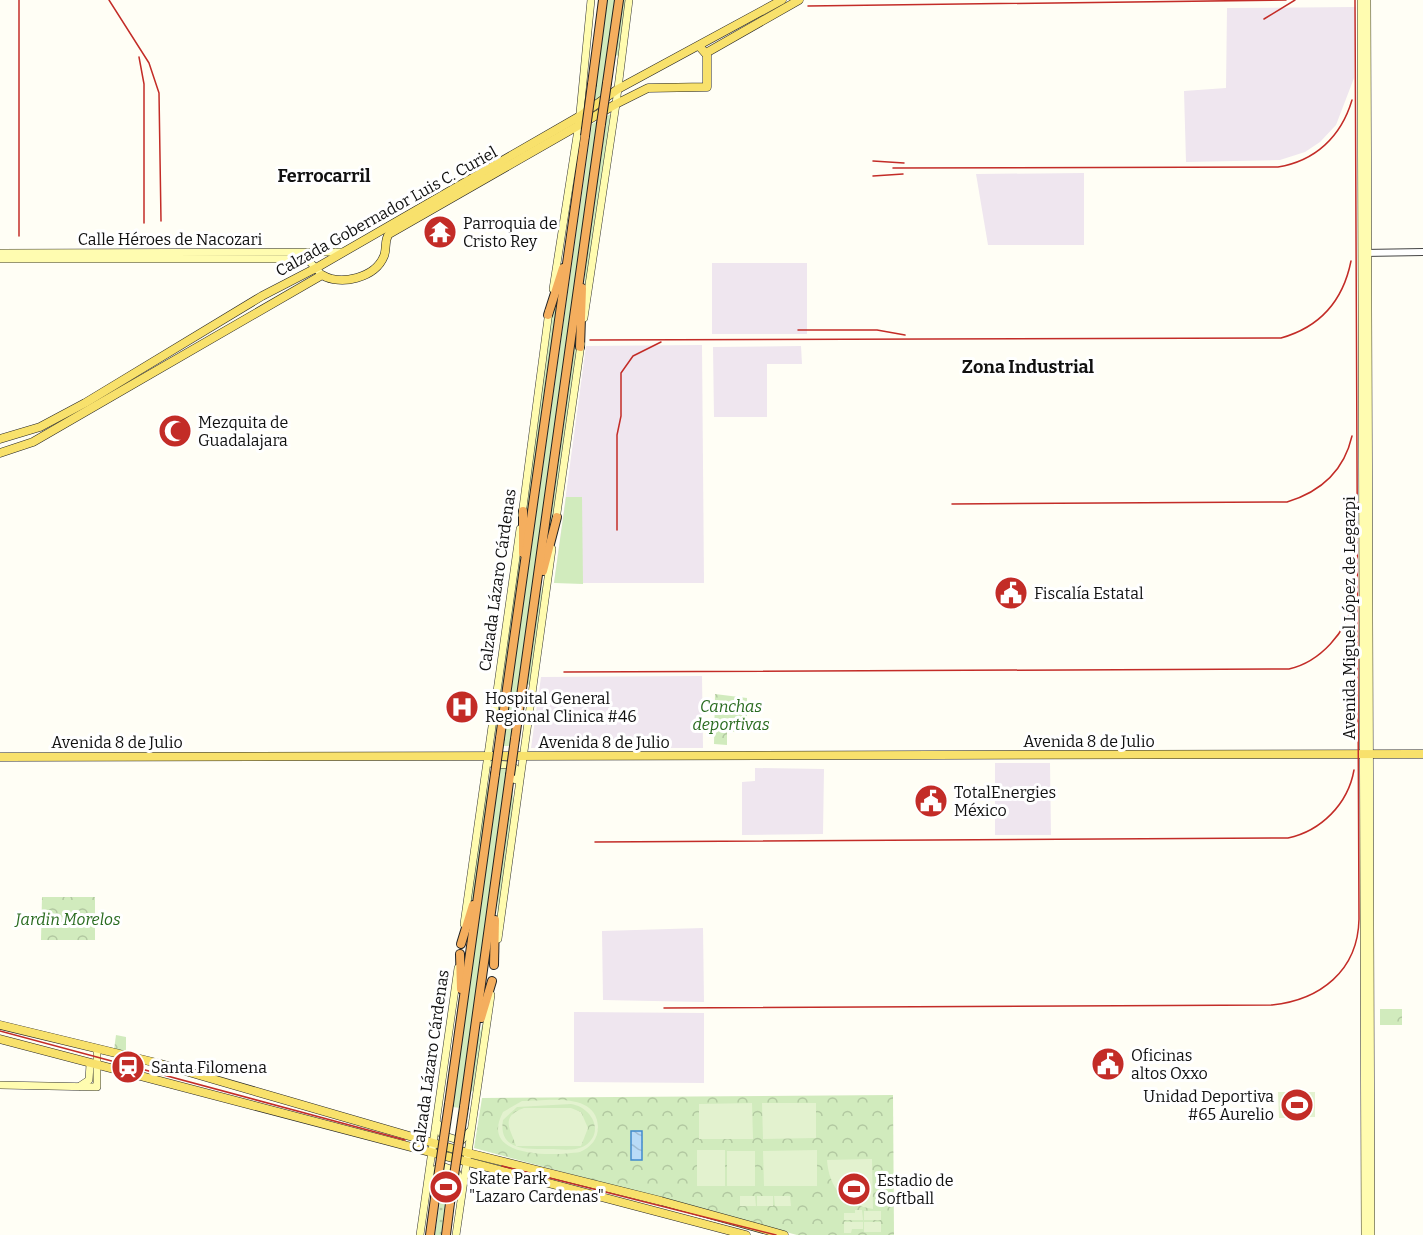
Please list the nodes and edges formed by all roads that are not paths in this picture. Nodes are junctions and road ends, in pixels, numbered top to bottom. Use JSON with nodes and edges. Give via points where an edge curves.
{"nodes":[{"id":1,"x":591,"y":0,"type":"edge"},
{"id":2,"x":603,"y":0,"type":"edge"},
{"id":3,"x":619,"y":0,"type":"edge"},
{"id":4,"x":629,"y":0,"type":"edge"},
{"id":5,"x":782,"y":0,"type":"edge"},
{"id":6,"x":799,"y":0,"type":"edge"},
{"id":7,"x":1361,"y":0,"type":"edge"},
{"id":8,"x":1367,"y":0,"type":"edge"},
{"id":9,"x":700,"y":47,"type":"junction"},
{"id":10,"x":706,"y":53,"type":"junction"},
{"id":11,"x":618,"y":89,"type":"junction"},
{"id":12,"x":616,"y":104,"type":"junction"},
{"id":13,"x":580,"y":116,"type":"junction"},
{"id":14,"x":579,"y":126,"type":"junction"},
{"id":15,"x":572,"y":232,"type":"junction"},
{"id":16,"x":341,"y":252,"type":"junction"},
{"id":17,"x":1423,"y":252,"type":"edge"},
{"id":18,"x":0,"y":253,"type":"edge"},
{"id":19,"x":1365,"y":253,"type":"junction"},
{"id":20,"x":0,"y":259,"type":"edge"},
{"id":21,"x":582,"y":261,"type":"junction"},
{"id":22,"x":316,"y":268,"type":"junction"},
{"id":23,"x":322,"y":275,"type":"junction"},
{"id":24,"x":548,"y":315,"type":"junction"},
{"id":25,"x":580,"y":347,"type":"junction"},
{"id":26,"x":0,"y":439,"type":"edge"},
{"id":27,"x":0,"y":453,"type":"edge"},
{"id":28,"x":523,"y":511,"type":"junction"},
{"id":29,"x":557,"y":517,"type":"junction"},
{"id":30,"x":522,"y":582,"type":"junction"},
{"id":31,"x":533,"y":610,"type":"junction"},
{"id":32,"x":1366,"y":754,"type":"junction"},
{"id":33,"x":1423,"y":754,"type":"edge"},
{"id":34,"x":488,"y":755,"type":"junction"},
{"id":35,"x":523,"y":755,"type":"junction"},
{"id":36,"x":0,"y":757,"type":"edge"},
{"id":37,"x":485,"y":772,"type":"junction"},
{"id":38,"x":514,"y":822,"type":"junction"},
{"id":39,"x":1367,"y":854,"type":"junction"},
{"id":40,"x":482,"y":870,"type":"junction"},
{"id":41,"x":495,"y":887,"type":"junction"},
{"id":42,"x":461,"y":944,"type":"junction"},
{"id":43,"x":460,"y":954,"type":"junction"},
{"id":44,"x":494,"y":965,"type":"junction"},
{"id":45,"x":492,"y":981,"type":"junction"},
{"id":46,"x":462,"y":1014,"type":"junction"},
{"id":47,"x":0,"y":1025,"type":"edge"},
{"id":48,"x":0,"y":1039,"type":"edge"},
{"id":49,"x":473,"y":1044,"type":"junction"},
{"id":50,"x":97,"y":1049,"type":"junction"},
{"id":51,"x":93,"y":1065,"type":"junction"},
{"id":52,"x":0,"y":1085,"type":"edge"},
{"id":53,"x":77,"y":1087,"type":"junction"},
{"id":54,"x":437,"y":1119,"type":"junction"},
{"id":55,"x":471,"y":1129,"type":"junction"},
{"id":56,"x":424,"y":1140,"type":"junction"},
{"id":57,"x":434,"y":1143,"type":"junction"},
{"id":58,"x":420,"y":1151,"type":"junction"},
{"id":59,"x":468,"y":1153,"type":"junction"},
{"id":60,"x":432,"y":1154,"type":"junction"},
{"id":61,"x":490,"y":1159,"type":"junction"},
{"id":62,"x":466,"y":1163,"type":"junction"},
{"id":63,"x":479,"y":1167,"type":"junction"},
{"id":64,"x":428,"y":1185,"type":"junction"},
{"id":65,"x":463,"y":1188,"type":"junction"},
{"id":66,"x":420,"y":1235,"type":"edge"},
{"id":67,"x":430,"y":1235,"type":"edge"},
{"id":68,"x":446,"y":1235,"type":"edge"},
{"id":69,"x":456,"y":1235,"type":"edge"},
{"id":70,"x":746,"y":1235,"type":"edge"},
{"id":71,"x":784,"y":1235,"type":"edge"},
{"id":72,"x":1365,"y":1235,"type":"edge"},
{"id":73,"x":1371,"y":1235,"type":"edge"}],
"edges":[{"from":1,"to":13,"type":"main road","name":"Calzada Lázaro Cárdenas"},
{"from":2,"to":15,"type":"highway","name":"Calzada Lázaro Cárdenas","bridge":true},
{"from":3,"to":21,"type":"highway","bridge":true},
{"from":4,"to":11,"type":"main road"},
{"from":5,"to":9,"type":"main road","name":"Calzada Gobernador Luis C. Curiel"},
{"from":6,"to":10,"type":"main road"},
{"from":7,"to":19,"type":"main road","name":"Avenida Miguel López de Legazpi"},
{"from":8,"to":19,"type":"main road","name":"Avenida Miguel López de Legazpi"},
{"from":9,"to":10,"type":"main road"},
{"from":9,"to":11,"type":"main road","name":"Calzada Gobernador Luis C. Curiel"},
{"from":10,"to":12,"type":"main road","name":"Calzada Gobernador Luis C. Curiel","via":[[706,87],[648,88]]},
{"from":11,"to":12,"type":"main road"},
{"from":11,"to":13,"type":"main road","name":"Calzada Gobernador Luis C. Curiel"},
{"from":12,"to":14,"type":"main road","name":"Calzada Gobernador Luis C. Curiel"},
{"from":12,"to":25,"type":"main road"},
{"from":13,"to":14,"type":"main road","name":"Calzada Lázaro Cárdenas"},
{"from":13,"to":16,"type":"main road","name":"Calzada Gobernador Luis C. Curiel"},
{"from":14,"to":23,"type":"main road","name":"Calzada Gobernador Luis C. Curiel","via":[[389,234],[384,256],[369,272],[343,281]]},
{"from":14,"to":24,"type":"main road","name":"Calzada Lázaro Cárdenas"},
{"from":15,"to":24,"type":"highway"},
{"from":15,"to":30,"type":"highway","name":"Calzada Lázaro Cárdenas"},
{"from":16,"to":18,"type":"main road","name":"Calle Héroes de Nacozari"},
{"from":16,"to":22,"type":"main road","name":"Calzada Gobernador Luis C. Curiel"},
{"from":17,"to":19,"type":"street"},
{"from":19,"to":32,"type":"main road","name":"Avenida Miguel López de Legazpi"},
{"from":20,"to":22,"type":"main road","name":"Calle Héroes de Nacozari","via":[[302,258]]},
{"from":21,"to":25,"type":"highway"},
{"from":21,"to":31,"type":"highway"},
{"from":22,"to":23,"type":"main road"},
{"from":22,"to":26,"type":"main road","name":"Calzada Gobernador Luis C. Curiel","via":[[262,296],[54,421]]},
{"from":23,"to":27,"type":"main road","name":"Calzada Gobernador Luis C. Curiel","via":[[33,442]]},
{"from":24,"to":28,"type":"main road","name":"Calzada Lázaro Cárdenas"},
{"from":25,"to":29,"type":"main road"},
{"from":28,"to":30,"type":"highway"},
{"from":28,"to":34,"type":"main road","name":"Calzada Lázaro Cárdenas"},
{"from":29,"to":31,"type":"highway"},
{"from":29,"to":35,"type":"main road"},
{"from":30,"to":40,"type":"highway","name":"Calzada Lázaro Cárdenas","bridge":true},
{"from":31,"to":41,"type":"highway","bridge":true},
{"from":32,"to":33,"type":"main road","name":"Avenida 8 de Julio"},
{"from":32,"to":35,"type":"main road","name":"Avenida 8 de Julio"},
{"from":32,"to":39,"type":"main road","name":"Avenida Miguel López de Legazpi"},
{"from":34,"to":35,"type":"main road","name":"Avenida 8 de Julio"},
{"from":34,"to":36,"type":"main road","name":"Avenida 8 de Julio"},
{"from":34,"to":37,"type":"main road","name":"Calzada Lázaro Cárdenas"},
{"from":35,"to":38,"type":"main road"},
{"from":37,"to":38,"type":"main road","via":[[493,764],[516,768]]},
{"from":37,"to":42,"type":"main road","name":"Calzada Lázaro Cárdenas"},
{"from":38,"to":44,"type":"main road"},
{"from":39,"to":72,"type":"main road","name":"Avenida Miguel López de Legazpi"},
{"from":39,"to":73,"type":"main road","name":"Avenida Miguel López de Legazpi"},
{"from":40,"to":42,"type":"highway"},
{"from":40,"to":46,"type":"highway","name":"Calzada Lázaro Cárdenas"},
{"from":41,"to":44,"type":"highway"},
{"from":41,"to":49,"type":"highway"},
{"from":42,"to":43,"type":"main road","name":"Calzada Lázaro Cárdenas"},
{"from":43,"to":46,"type":"highway"},
{"from":43,"to":54,"type":"main road","name":"Calzada Lázaro Cárdenas"},
{"from":44,"to":45,"type":"main road"},
{"from":45,"to":49,"type":"highway"},
{"from":45,"to":55,"type":"main road"},
{"from":46,"to":67,"type":"highway","name":"Calzada Lázaro Cárdenas","bridge":true},
{"from":47,"to":50,"type":"main road"},
{"from":48,"to":51,"type":"main road"},
{"from":49,"to":68,"type":"highway","bridge":true},
{"from":50,"to":51,"type":"main road"},
{"from":50,"to":56,"type":"main road"},
{"from":51,"to":53,"type":"main road","via":[[89,1080]]},
{"from":51,"to":53,"type":"main road","via":[[97,1087]]},
{"from":51,"to":58,"type":"main road"},
{"from":52,"to":53,"type":"main road"},
{"from":54,"to":55,"type":"main road","via":[[443,1137],[463,1140]]},
{"from":54,"to":57,"type":"main road","name":"Calzada Lázaro Cárdenas"},
{"from":55,"to":59,"type":"main road"},
{"from":56,"to":57,"type":"main road"},
{"from":56,"to":58,"type":"main road"},
{"from":57,"to":59,"type":"main road"},
{"from":57,"to":60,"type":"main road","name":"Calzada Lázaro Cárdenas"},
{"from":58,"to":60,"type":"main road"},
{"from":59,"to":61,"type":"main road"},
{"from":59,"to":62,"type":"main road"},
{"from":60,"to":62,"type":"main road"},
{"from":60,"to":64,"type":"main road","name":"Calzada Lázaro Cárdenas"},
{"from":61,"to":63,"type":"main road"},
{"from":61,"to":71,"type":"main road"},
{"from":62,"to":63,"type":"main road"},
{"from":62,"to":65,"type":"main road"},
{"from":63,"to":70,"type":"main road"},
{"from":64,"to":65,"type":"main road","via":[[436,1169],[442,1167],[456,1171]]},
{"from":64,"to":66,"type":"main road","name":"Calzada Lázaro Cárdenas"},
{"from":65,"to":69,"type":"main road"}]}
